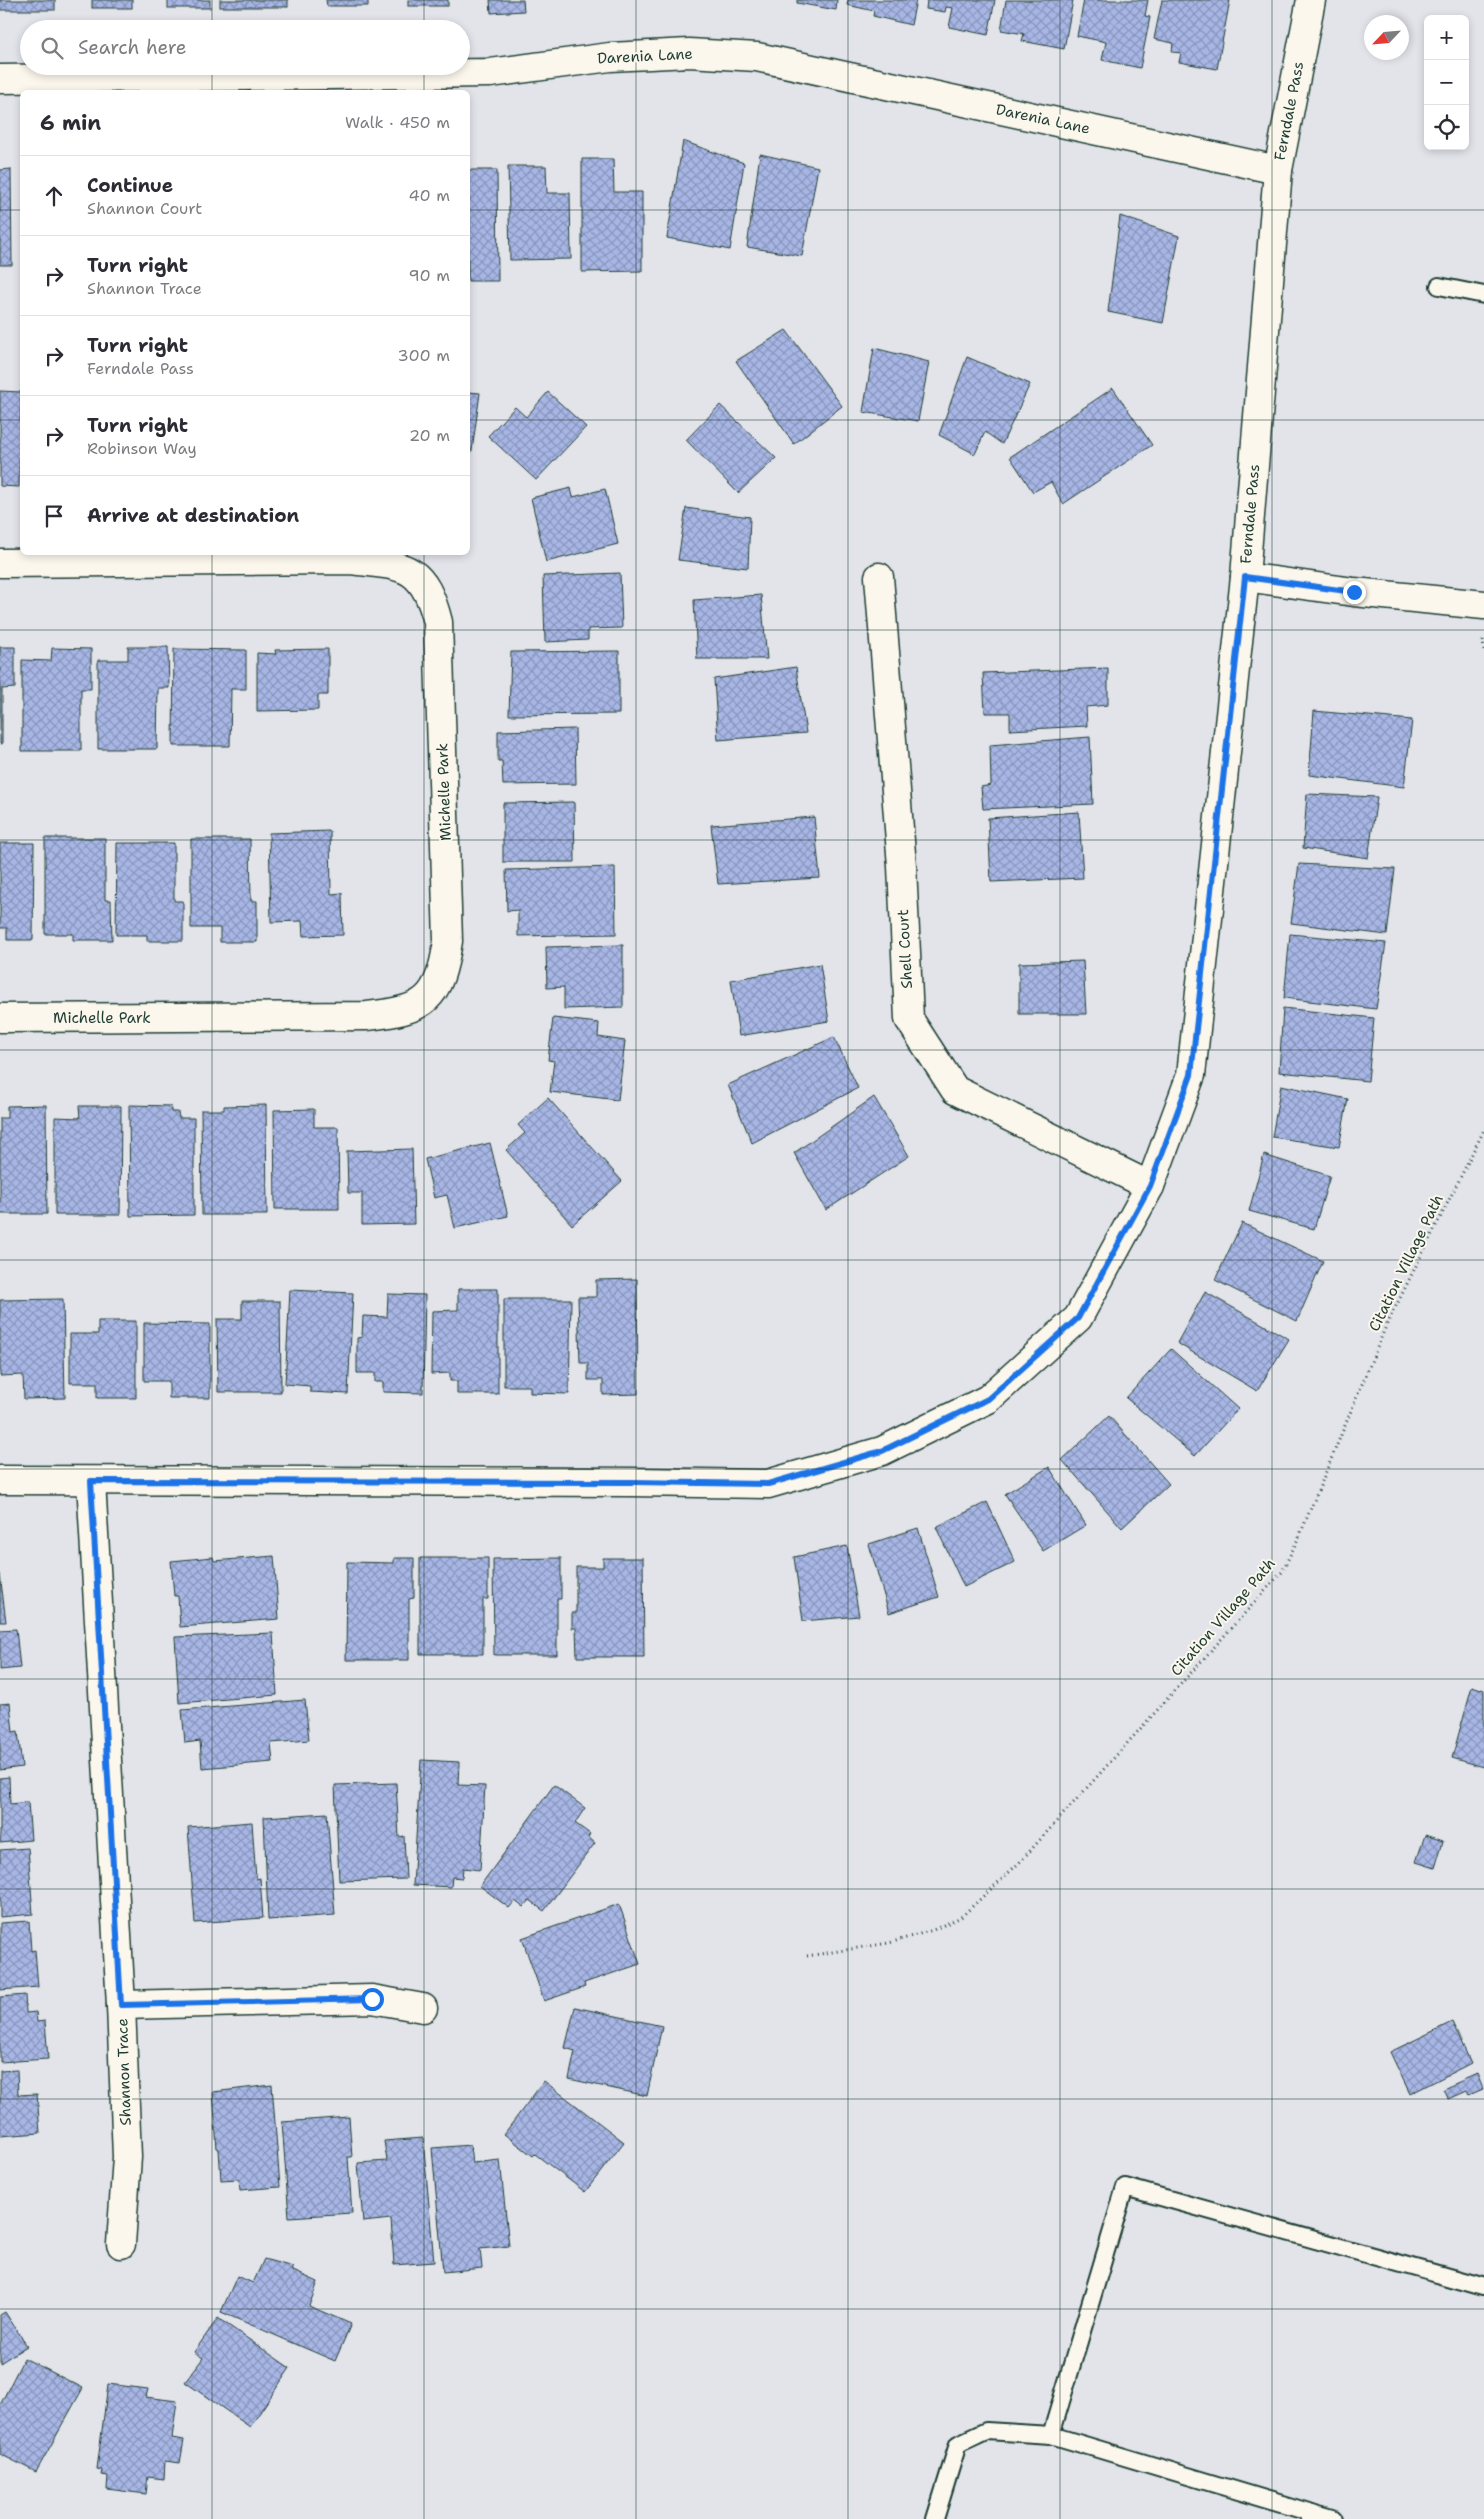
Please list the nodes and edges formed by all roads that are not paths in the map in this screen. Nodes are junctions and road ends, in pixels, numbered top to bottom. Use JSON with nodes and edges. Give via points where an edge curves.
{"nodes":[{"id":1,"x":1312,"y":0,"type":"edge"},
{"id":2,"x":470,"y":73,"type":"edge"},
{"id":3,"x":327,"y":75,"type":"edge"},
{"id":4,"x":0,"y":79,"type":"edge"},
{"id":5,"x":1278,"y":170,"type":"junction"},
{"id":6,"x":1439,"y":286,"type":"dead end"},
{"id":7,"x":1484,"y":295,"type":"edge"},
{"id":8,"x":0,"y":563,"type":"edge"},
{"id":9,"x":880,"y":577,"type":"dead end"},
{"id":10,"x":1245,"y":577,"type":"junction"},
{"id":11,"x":1484,"y":605,"type":"edge"},
{"id":12,"x":0,"y":1018,"type":"edge"},
{"id":13,"x":1150,"y":1186,"type":"junction"},
{"id":14,"x":0,"y":1480,"type":"edge"},
{"id":15,"x":91,"y":1481,"type":"junction"},
{"id":16,"x":121,"y":2005,"type":"junction"},
{"id":17,"x":423,"y":2008,"type":"dead end"},
{"id":18,"x":121,"y":2244,"type":"dead end"},
{"id":19,"x":1484,"y":2287,"type":"edge"},
{"id":20,"x":1051,"y":2435,"type":"junction"},
{"id":21,"x":1311,"y":2516,"type":"edge"},
{"id":22,"x":935,"y":2519,"type":"edge"},
{"id":23,"x":1333,"y":2519,"type":"edge"}],
"edges":[{"from":1,"to":5,"type":"street","name":"Ferndale Pass"},
{"from":2,"to":5,"type":"street","name":"Darenia Lane","via":[[610,56],[689,53],[757,57]]},
{"from":3,"to":4,"type":"street","name":"Darenia Lane"},
{"from":5,"to":10,"type":"street","name":"Ferndale Pass"},
{"from":6,"to":7,"type":"lane"},
{"from":8,"to":12,"type":"street","name":"Michelle Park","via":[[350,560],[389,564],[418,576],[431,597],[438,622],[448,941],[444,969],[434,990],[421,1004],[401,1012],[368,1016]]},
{"from":9,"to":13,"type":"street","name":"Shell Court","via":[[902,866],[908,1019],[955,1090]]},
{"from":10,"to":11,"type":"street"},
{"from":10,"to":13,"type":"street","name":"Ferndale Pass","via":[[1191,1075]]},
{"from":13,"to":15,"type":"street","name":"Ferndale Pass","via":[[1078,1318],[988,1399],[882,1451],[768,1484]]},
{"from":14,"to":15,"type":"street","name":"Ferndale Pass"},
{"from":15,"to":16,"type":"street","name":"Shannon Trace"},
{"from":16,"to":17,"type":"street","via":[[372,1999]]},
{"from":16,"to":18,"type":"street","name":"Shannon Trace","via":[[127,2157]]},
{"from":19,"to":20,"type":"lane","via":[[1125,2188]]},
{"from":20,"to":21,"type":"lane"},
{"from":20,"to":22,"type":"lane","via":[[986,2431],[958,2444]]},
{"from":21,"to":23,"type":"lane"}]}
